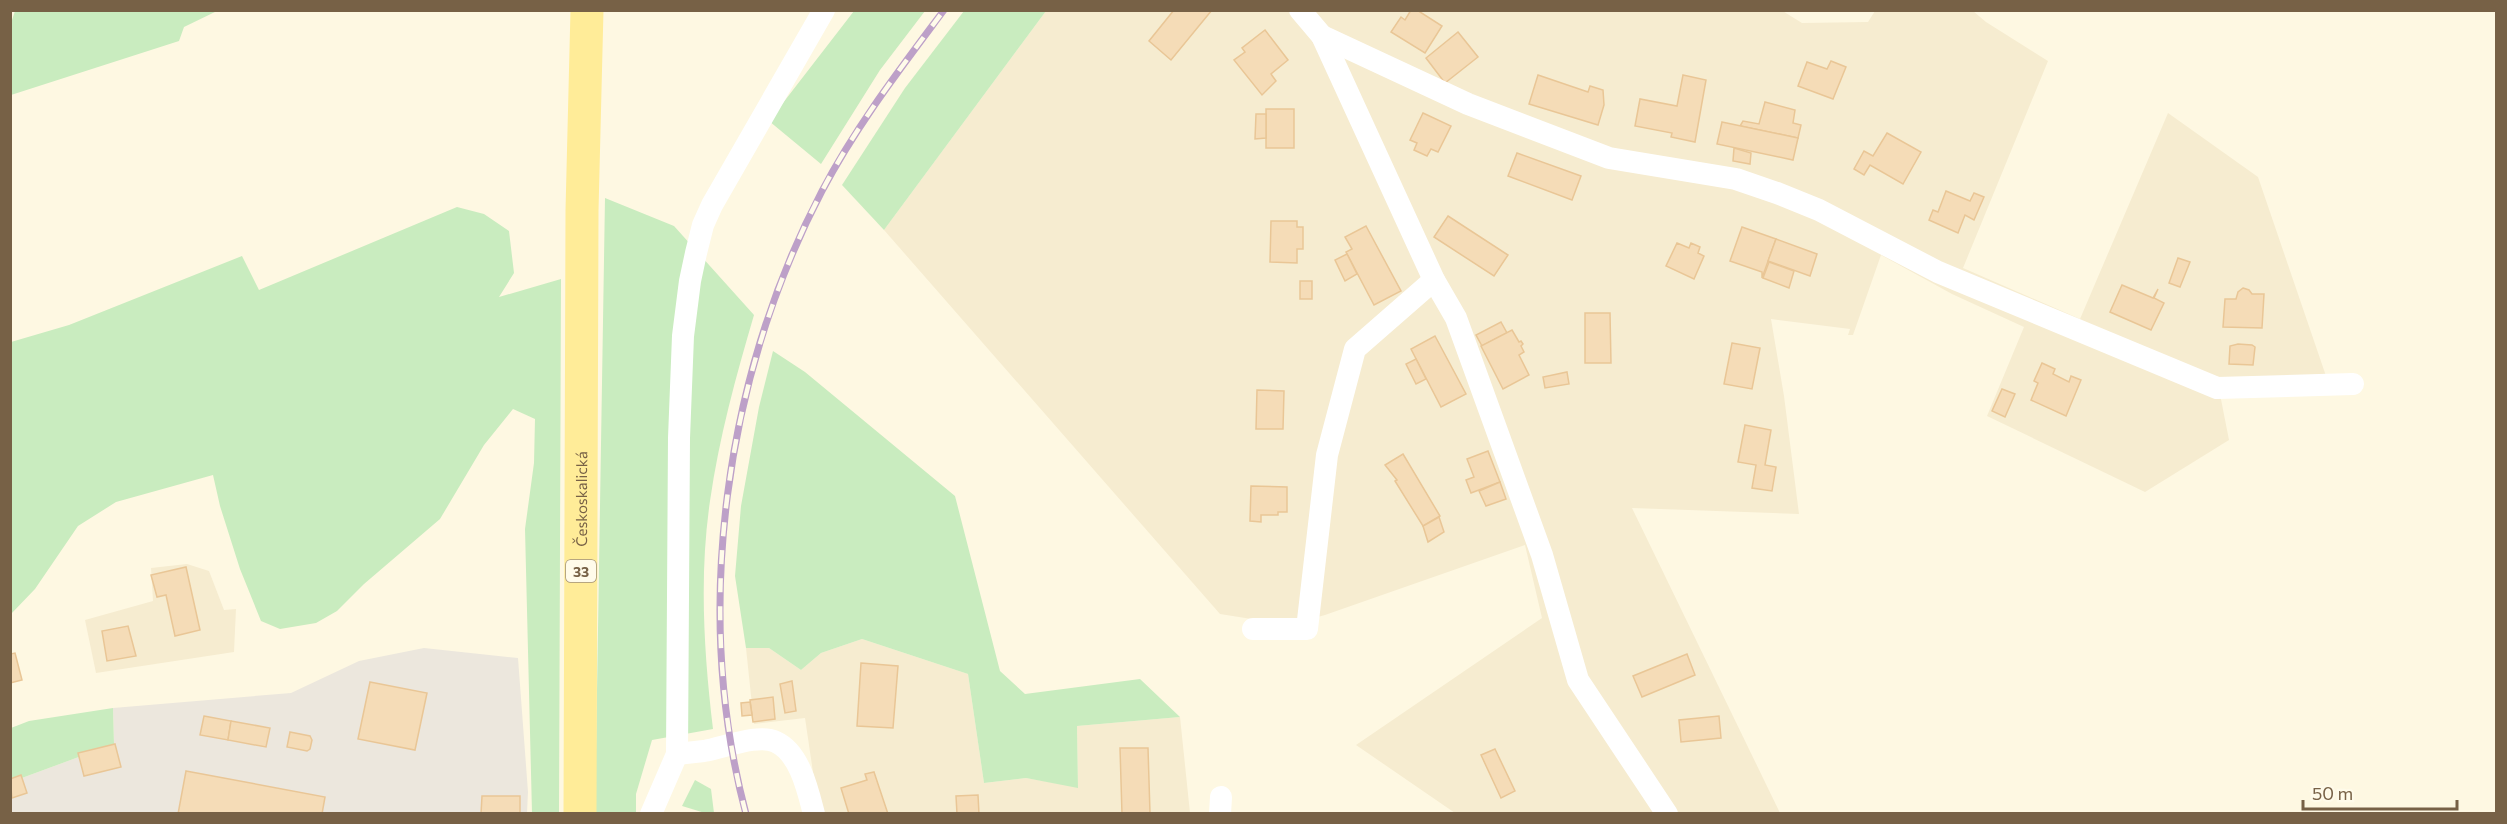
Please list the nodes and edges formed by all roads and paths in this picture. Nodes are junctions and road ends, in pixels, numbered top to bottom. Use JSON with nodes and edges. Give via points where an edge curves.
{"nodes":[{"id":1,"x":587,"y":10,"type":"edge"},
{"id":2,"x":824,"y":10,"type":"edge"},
{"id":3,"x":1299,"y":10,"type":"edge"},
{"id":4,"x":1322,"y":36,"type":"junction"},
{"id":5,"x":1434,"y":280,"type":"junction"},
{"id":6,"x":2353,"y":384,"type":"dead end"},
{"id":7,"x":1253,"y":629,"type":"dead end"},
{"id":8,"x":677,"y":754,"type":"junction"},
{"id":9,"x":580,"y":813,"type":"edge"},
{"id":10,"x":651,"y":813,"type":"edge"},
{"id":11,"x":814,"y":813,"type":"edge"},
{"id":12,"x":1667,"y":813,"type":"edge"}],
"edges":[{"from":1,"to":9,"type":"main road","name":"Českoskalická","number":"33"},
{"from":2,"to":8,"type":"street","via":[[712,205],[703,225],[690,281],[683,336],[679,438]]},
{"from":3,"to":4,"type":"street"},
{"from":4,"to":5,"type":"street"},
{"from":4,"to":6,"type":"street","via":[[1467,104],[1599,154],[1736,179],[1777,193],[1819,210],[1938,272],[2217,388]]},
{"from":5,"to":7,"type":"street","via":[[1355,349],[1327,455],[1307,629]]},
{"from":5,"to":12,"type":"street","via":[[1456,318],[1542,555],[1578,680]]},
{"from":8,"to":10,"type":"street"},
{"from":8,"to":11,"type":"street","via":[[759,739],[776,741],[799,768]]}]}
